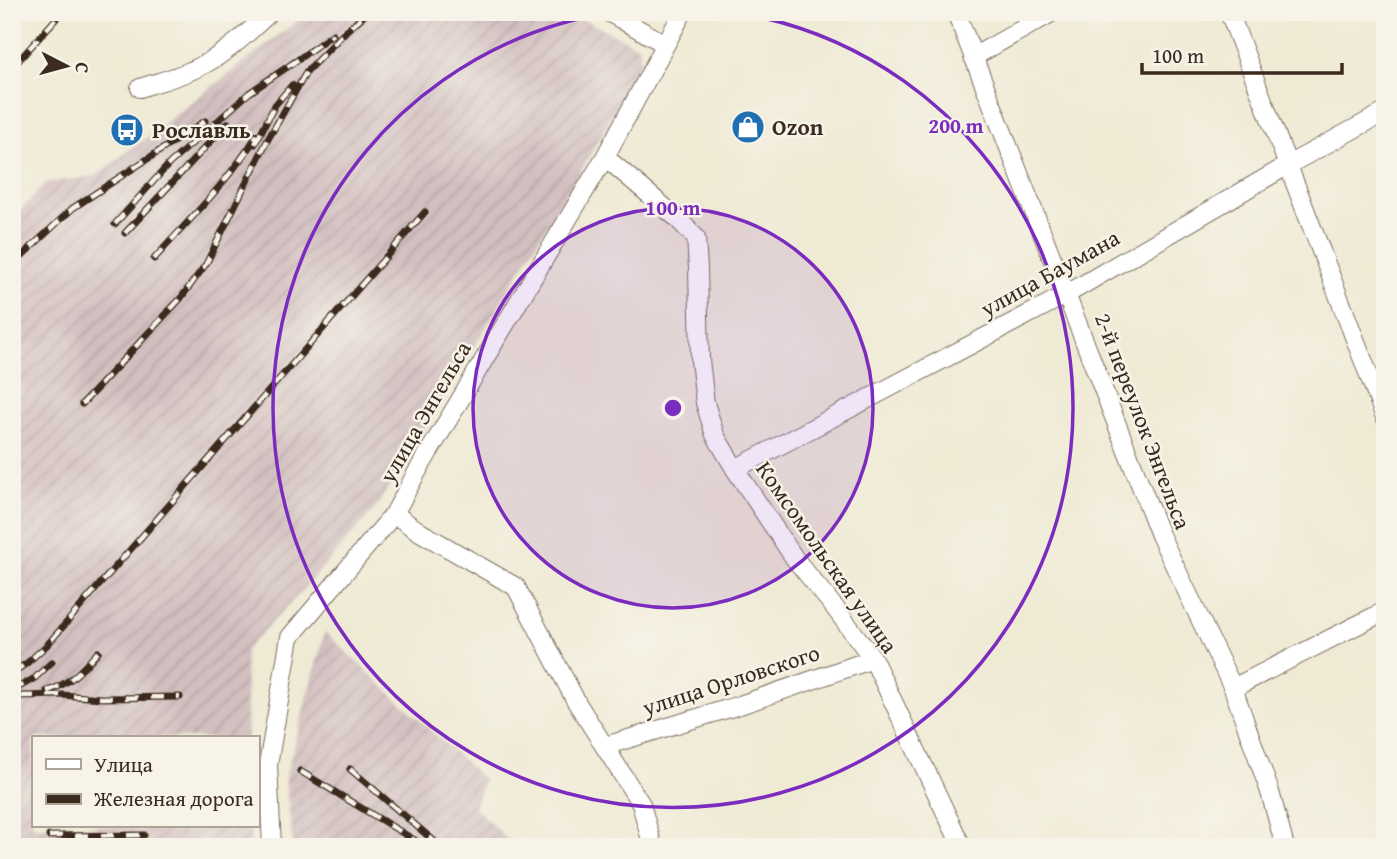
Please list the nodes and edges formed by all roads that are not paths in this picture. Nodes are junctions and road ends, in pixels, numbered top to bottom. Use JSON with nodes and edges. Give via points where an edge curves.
{"nodes":[{"id":1,"x":270,"y":12,"type":"edge"},
{"id":2,"x":608,"y":12,"type":"edge"},
{"id":3,"x":683,"y":12,"type":"edge"},
{"id":4,"x":956,"y":12,"type":"edge"},
{"id":5,"x":1054,"y":12,"type":"edge"},
{"id":6,"x":1228,"y":12,"type":"edge"},
{"id":7,"x":665,"y":44,"type":"junction"},
{"id":8,"x":973,"y":57,"type":"junction"},
{"id":9,"x":140,"y":88,"type":"dead end"},
{"id":10,"x":1385,"y":112,"type":"edge"},
{"id":11,"x":605,"y":157,"type":"junction"},
{"id":12,"x":1288,"y":165,"type":"junction"},
{"id":13,"x":1067,"y":294,"type":"junction"},
{"id":14,"x":1385,"y":417,"type":"edge"},
{"id":15,"x":735,"y":469,"type":"junction"},
{"id":16,"x":394,"y":514,"type":"junction"},
{"id":17,"x":1385,"y":611,"type":"edge"},
{"id":18,"x":873,"y":659,"type":"junction"},
{"id":19,"x":1233,"y":688,"type":"junction"},
{"id":20,"x":605,"y":746,"type":"junction"},
{"id":21,"x":272,"y":847,"type":"edge"},
{"id":22,"x":653,"y":847,"type":"edge"},
{"id":23,"x":962,"y":847,"type":"edge"},
{"id":24,"x":1285,"y":847,"type":"edge"}],
"edges":[{"from":1,"to":9,"type":"street","via":[[217,57]]},
{"from":2,"to":7,"type":"street"},
{"from":3,"to":7,"type":"street","name":"улица Энгельса"},
{"from":4,"to":8,"type":"street","name":"2-й переулок Энгельса"},
{"from":5,"to":8,"type":"street"},
{"from":6,"to":12,"type":"street"},
{"from":7,"to":11,"type":"street","name":"улица Энгельса"},
{"from":8,"to":13,"type":"street","name":"2-й переулок Энгельса"},
{"from":10,"to":12,"type":"street","name":"улица Баумана"},
{"from":11,"to":15,"type":"street","name":"Комсомольская улица","via":[[696,238],[705,402],[715,435]]},
{"from":11,"to":16,"type":"street","name":"улица Энгельса"},
{"from":12,"to":13,"type":"street","name":"улица Баумана"},
{"from":12,"to":14,"type":"street"},
{"from":13,"to":15,"type":"street","name":"улица Баумана"},
{"from":13,"to":19,"type":"street","name":"2-й переулок Энгельса","via":[[1160,535]]},
{"from":15,"to":18,"type":"street","name":"Комсомольская улица","via":[[795,559]]},
{"from":16,"to":20,"type":"street","via":[[516,587]]},
{"from":16,"to":21,"type":"street","name":"улица Энгельса","via":[[290,637],[268,765]]},
{"from":17,"to":19,"type":"street"},
{"from":18,"to":20,"type":"street","name":"улица Орловского"},
{"from":18,"to":23,"type":"street","name":"Комсомольская улица"},
{"from":19,"to":24,"type":"street","name":"2-й переулок Энгельса"},
{"from":20,"to":22,"type":"street","via":[[641,804]]}]}
